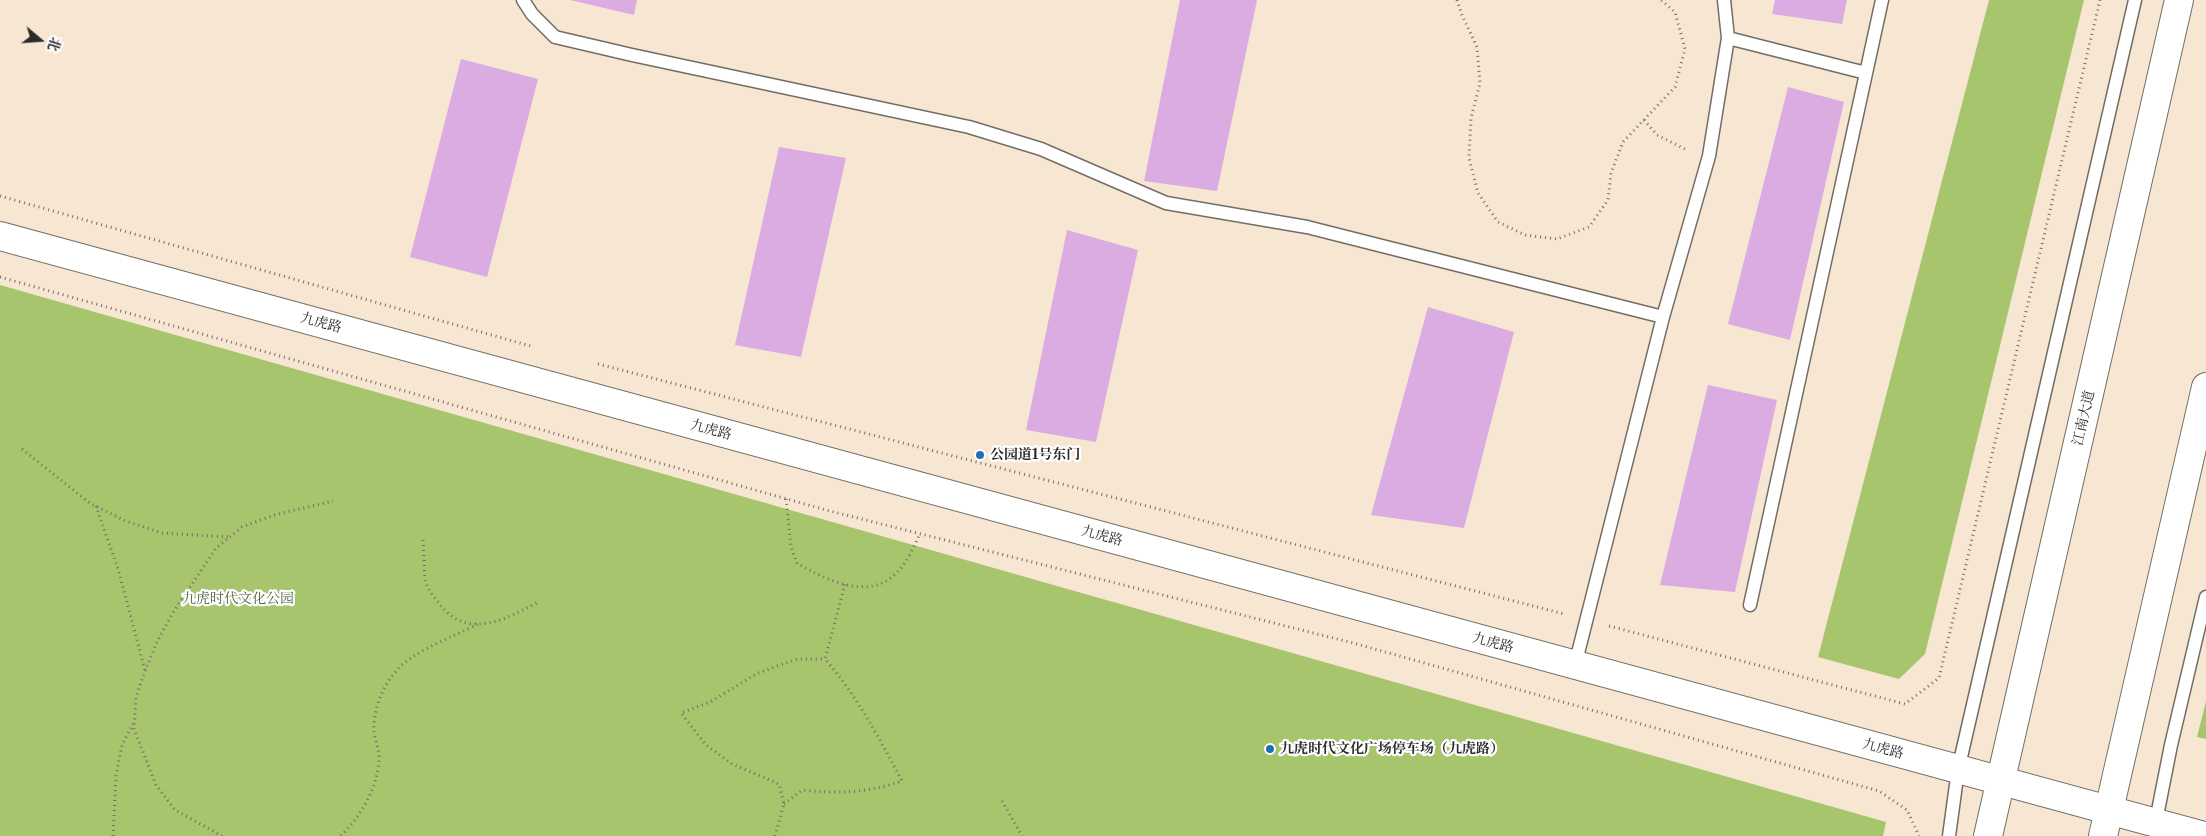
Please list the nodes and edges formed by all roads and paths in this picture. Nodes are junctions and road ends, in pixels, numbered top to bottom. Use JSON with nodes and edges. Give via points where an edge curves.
{"nodes":[{"id":1,"x":523,"y":0,"type":"edge"},
{"id":2,"x":1457,"y":0,"type":"edge"},
{"id":3,"x":1661,"y":0,"type":"edge"},
{"id":4,"x":1724,"y":0,"type":"edge"},
{"id":5,"x":1882,"y":0,"type":"edge"},
{"id":6,"x":2100,"y":0,"type":"edge"},
{"id":7,"x":2135,"y":0,"type":"edge"},
{"id":8,"x":2180,"y":0,"type":"edge"},
{"id":9,"x":1728,"y":38,"type":"junction"},
{"id":10,"x":1866,"y":73,"type":"junction"},
{"id":11,"x":1644,"y":120,"type":"junction"},
{"id":12,"x":1709,"y":156,"type":"junction"},
{"id":13,"x":0,"y":196,"type":"edge"},
{"id":14,"x":0,"y":236,"type":"edge"},
{"id":15,"x":0,"y":278,"type":"edge"},
{"id":16,"x":1663,"y":317,"type":"junction"},
{"id":17,"x":543,"y":349,"type":"dead end"},
{"id":18,"x":591,"y":362,"type":"dead end"},
{"id":19,"x":2206,"y":386,"type":"edge"},
{"id":20,"x":22,"y":449,"type":"dead end"},
{"id":21,"x":786,"y":499,"type":"junction"},
{"id":22,"x":333,"y":501,"type":"dead end"},
{"id":23,"x":96,"y":506,"type":"junction"},
{"id":24,"x":920,"y":534,"type":"junction"},
{"id":25,"x":229,"y":537,"type":"junction"},
{"id":26,"x":423,"y":540,"type":"dead end"},
{"id":27,"x":845,"y":584,"type":"junction"},
{"id":28,"x":2206,"y":598,"type":"edge"},
{"id":29,"x":538,"y":602,"type":"dead end"},
{"id":30,"x":1750,"y":605,"type":"dead end"},
{"id":31,"x":1586,"y":620,"type":"junction"},
{"id":32,"x":478,"y":624,"type":"junction"},
{"id":33,"x":824,"y":660,"type":"junction"},
{"id":34,"x":1575,"y":665,"type":"junction"},
{"id":35,"x":145,"y":671,"type":"junction"},
{"id":36,"x":135,"y":719,"type":"junction"},
{"id":37,"x":1958,"y":770,"type":"junction"},
{"id":38,"x":2000,"y":782,"type":"junction"},
{"id":39,"x":1002,"y":800,"type":"dead end"},
{"id":40,"x":784,"y":804,"type":"junction"},
{"id":41,"x":2106,"y":824,"type":"edge"},
{"id":42,"x":2155,"y":830,"type":"edge"},
{"id":43,"x":113,"y":836,"type":"edge"},
{"id":44,"x":222,"y":836,"type":"edge"},
{"id":45,"x":341,"y":836,"type":"edge"},
{"id":46,"x":775,"y":836,"type":"edge"},
{"id":47,"x":1022,"y":836,"type":"edge"},
{"id":48,"x":1919,"y":836,"type":"edge"},
{"id":49,"x":1949,"y":836,"type":"edge"},
{"id":50,"x":1988,"y":836,"type":"edge"},
{"id":51,"x":2204,"y":836,"type":"edge"}],
"edges":[{"from":1,"to":16,"type":"lane","via":[[555,37],[969,127],[1041,148],[1166,204],[1307,228]]},
{"from":2,"to":11,"type":"path","via":[[1477,46],[1480,83],[1471,118],[1469,158],[1478,193],[1498,222],[1525,235],[1557,239],[1589,227],[1608,200],[1611,173],[1623,142]]},
{"from":3,"to":11,"type":"path","via":[[1674,12],[1685,49],[1676,87]]},
{"from":4,"to":9,"type":"lane"},
{"from":5,"to":10,"type":"lane"},
{"from":6,"to":31,"type":"path","via":[[1939,678],[1905,704]]},
{"from":7,"to":37,"type":"lane"},
{"from":8,"to":38,"type":"main road","name":"江南大道"},
{"from":9,"to":10,"type":"lane"},
{"from":9,"to":12,"type":"lane"},
{"from":10,"to":30,"type":"lane"},
{"from":11,"to":12,"type":"path","via":[[1657,135],[1685,150]]},
{"from":12,"to":16,"type":"lane"},
{"from":13,"to":17,"type":"path"},
{"from":14,"to":34,"type":"main road","name":"九虎路"},
{"from":15,"to":21,"type":"path"},
{"from":16,"to":31,"type":"lane"},
{"from":18,"to":31,"type":"path"},
{"from":19,"to":41,"type":"main road"},
{"from":20,"to":23,"type":"path"},
{"from":21,"to":24,"type":"path"},
{"from":21,"to":27,"type":"path","via":[[796,563]]},
{"from":22,"to":25,"type":"path","via":[[274,514],[242,527]]},
{"from":23,"to":25,"type":"path","via":[[126,521],[162,533]]},
{"from":23,"to":35,"type":"path","via":[[118,569]]},
{"from":24,"to":27,"type":"path","via":[[907,560],[894,576],[875,587]]},
{"from":24,"to":48,"type":"path","via":[[1357,644],[1880,791],[1907,810]]},
{"from":25,"to":35,"type":"path","via":[[216,548],[174,611]]},
{"from":26,"to":32,"type":"path","via":[[425,580],[433,595],[443,609],[458,620]]},
{"from":27,"to":33,"type":"path"},
{"from":28,"to":42,"type":"lane"},
{"from":29,"to":32,"type":"path","via":[[512,617],[492,624]]},
{"from":31,"to":34,"type":"lane"},
{"from":32,"to":45,"type":"path","via":[[414,656],[388,681],[377,704],[374,730],[379,758],[375,782],[367,803]]},
{"from":33,"to":40,"type":"path","via":[[846,684],[866,714],[902,780],[878,789],[835,794],[802,790]]},
{"from":33,"to":40,"type":"path","via":[[798,659],[780,664],[758,673],[710,702],[681,713],[706,745],[732,764],[779,784]]},
{"from":34,"to":37,"type":"main road","name":"九虎路"},
{"from":35,"to":36,"type":"path","via":[[136,697]]},
{"from":36,"to":43,"type":"path","via":[[122,745],[116,775]]},
{"from":36,"to":44,"type":"path","via":[[134,729],[156,785],[175,810]]},
{"from":37,"to":38,"type":"main road","name":"九虎路"},
{"from":37,"to":49,"type":"lane"},
{"from":38,"to":41,"type":"main road","name":"九虎路"},
{"from":38,"to":50,"type":"main road","name":"江南大道"},
{"from":39,"to":47,"type":"path"},
{"from":40,"to":46,"type":"path"},
{"from":41,"to":42,"type":"main road","name":"九虎路"},
{"from":42,"to":51,"type":"main road","name":"九虎路"}]}
